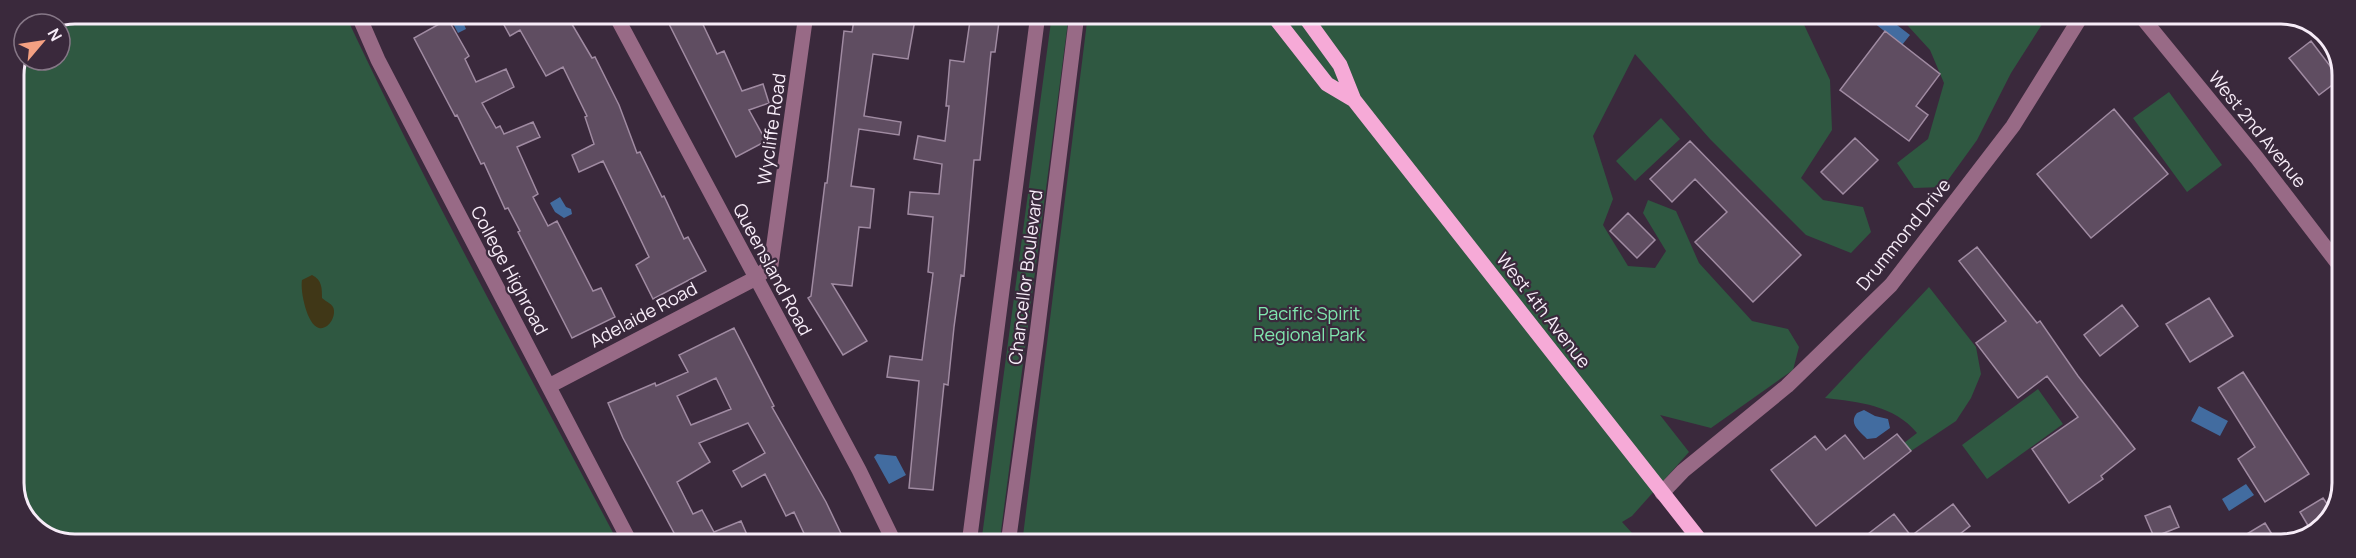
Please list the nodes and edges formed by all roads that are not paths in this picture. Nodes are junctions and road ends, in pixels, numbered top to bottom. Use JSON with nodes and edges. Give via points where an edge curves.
{"nodes":[{"id":1,"x":362,"y":24,"type":"edge"},
{"id":2,"x":620,"y":24,"type":"edge"},
{"id":3,"x":805,"y":24,"type":"edge"},
{"id":4,"x":1037,"y":24,"type":"edge"},
{"id":5,"x":1076,"y":24,"type":"edge"},
{"id":6,"x":1280,"y":24,"type":"edge"},
{"id":7,"x":1310,"y":24,"type":"edge"},
{"id":8,"x":2076,"y":24,"type":"edge"},
{"id":9,"x":2147,"y":24,"type":"edge"},
{"id":10,"x":1354,"y":100,"type":"junction"},
{"id":11,"x":2332,"y":256,"type":"edge"},
{"id":12,"x":756,"y":278,"type":"junction"},
{"id":13,"x":549,"y":386,"type":"junction"},
{"id":14,"x":1662,"y":493,"type":"junction"},
{"id":15,"x":626,"y":534,"type":"edge"},
{"id":16,"x":890,"y":534,"type":"edge"},
{"id":17,"x":970,"y":534,"type":"edge"},
{"id":18,"x":1009,"y":534,"type":"edge"},
{"id":19,"x":1695,"y":534,"type":"edge"}],
"edges":[{"from":1,"to":13,"type":"street","name":"College Highroad"},
{"from":2,"to":12,"type":"street","name":"Queensland Road"},
{"from":3,"to":12,"type":"street","name":"Wycliffe Road","via":[[771,266]]},
{"from":4,"to":17,"type":"street","name":"Chancellor Boulevard"},
{"from":5,"to":18,"type":"street","name":"Chancellor Boulevard"},
{"from":6,"to":10,"type":"main road","via":[[1327,84]]},
{"from":7,"to":10,"type":"main road","via":[[1340,65]]},
{"from":8,"to":14,"type":"street","name":"Drummond Drive","via":[[2013,126],[1891,285],[1787,386],[1683,471]]},
{"from":9,"to":11,"type":"street","name":"West 2nd Avenue","via":[[2258,158]]},
{"from":10,"to":14,"type":"main road","name":"West 4th Avenue"},
{"from":12,"to":13,"type":"street","name":"Adelaide Road"},
{"from":12,"to":16,"type":"street","name":"Queensland Road"},
{"from":13,"to":15,"type":"street","name":"College Highroad"},
{"from":14,"to":19,"type":"main road","name":"West 4th Avenue"}]}
